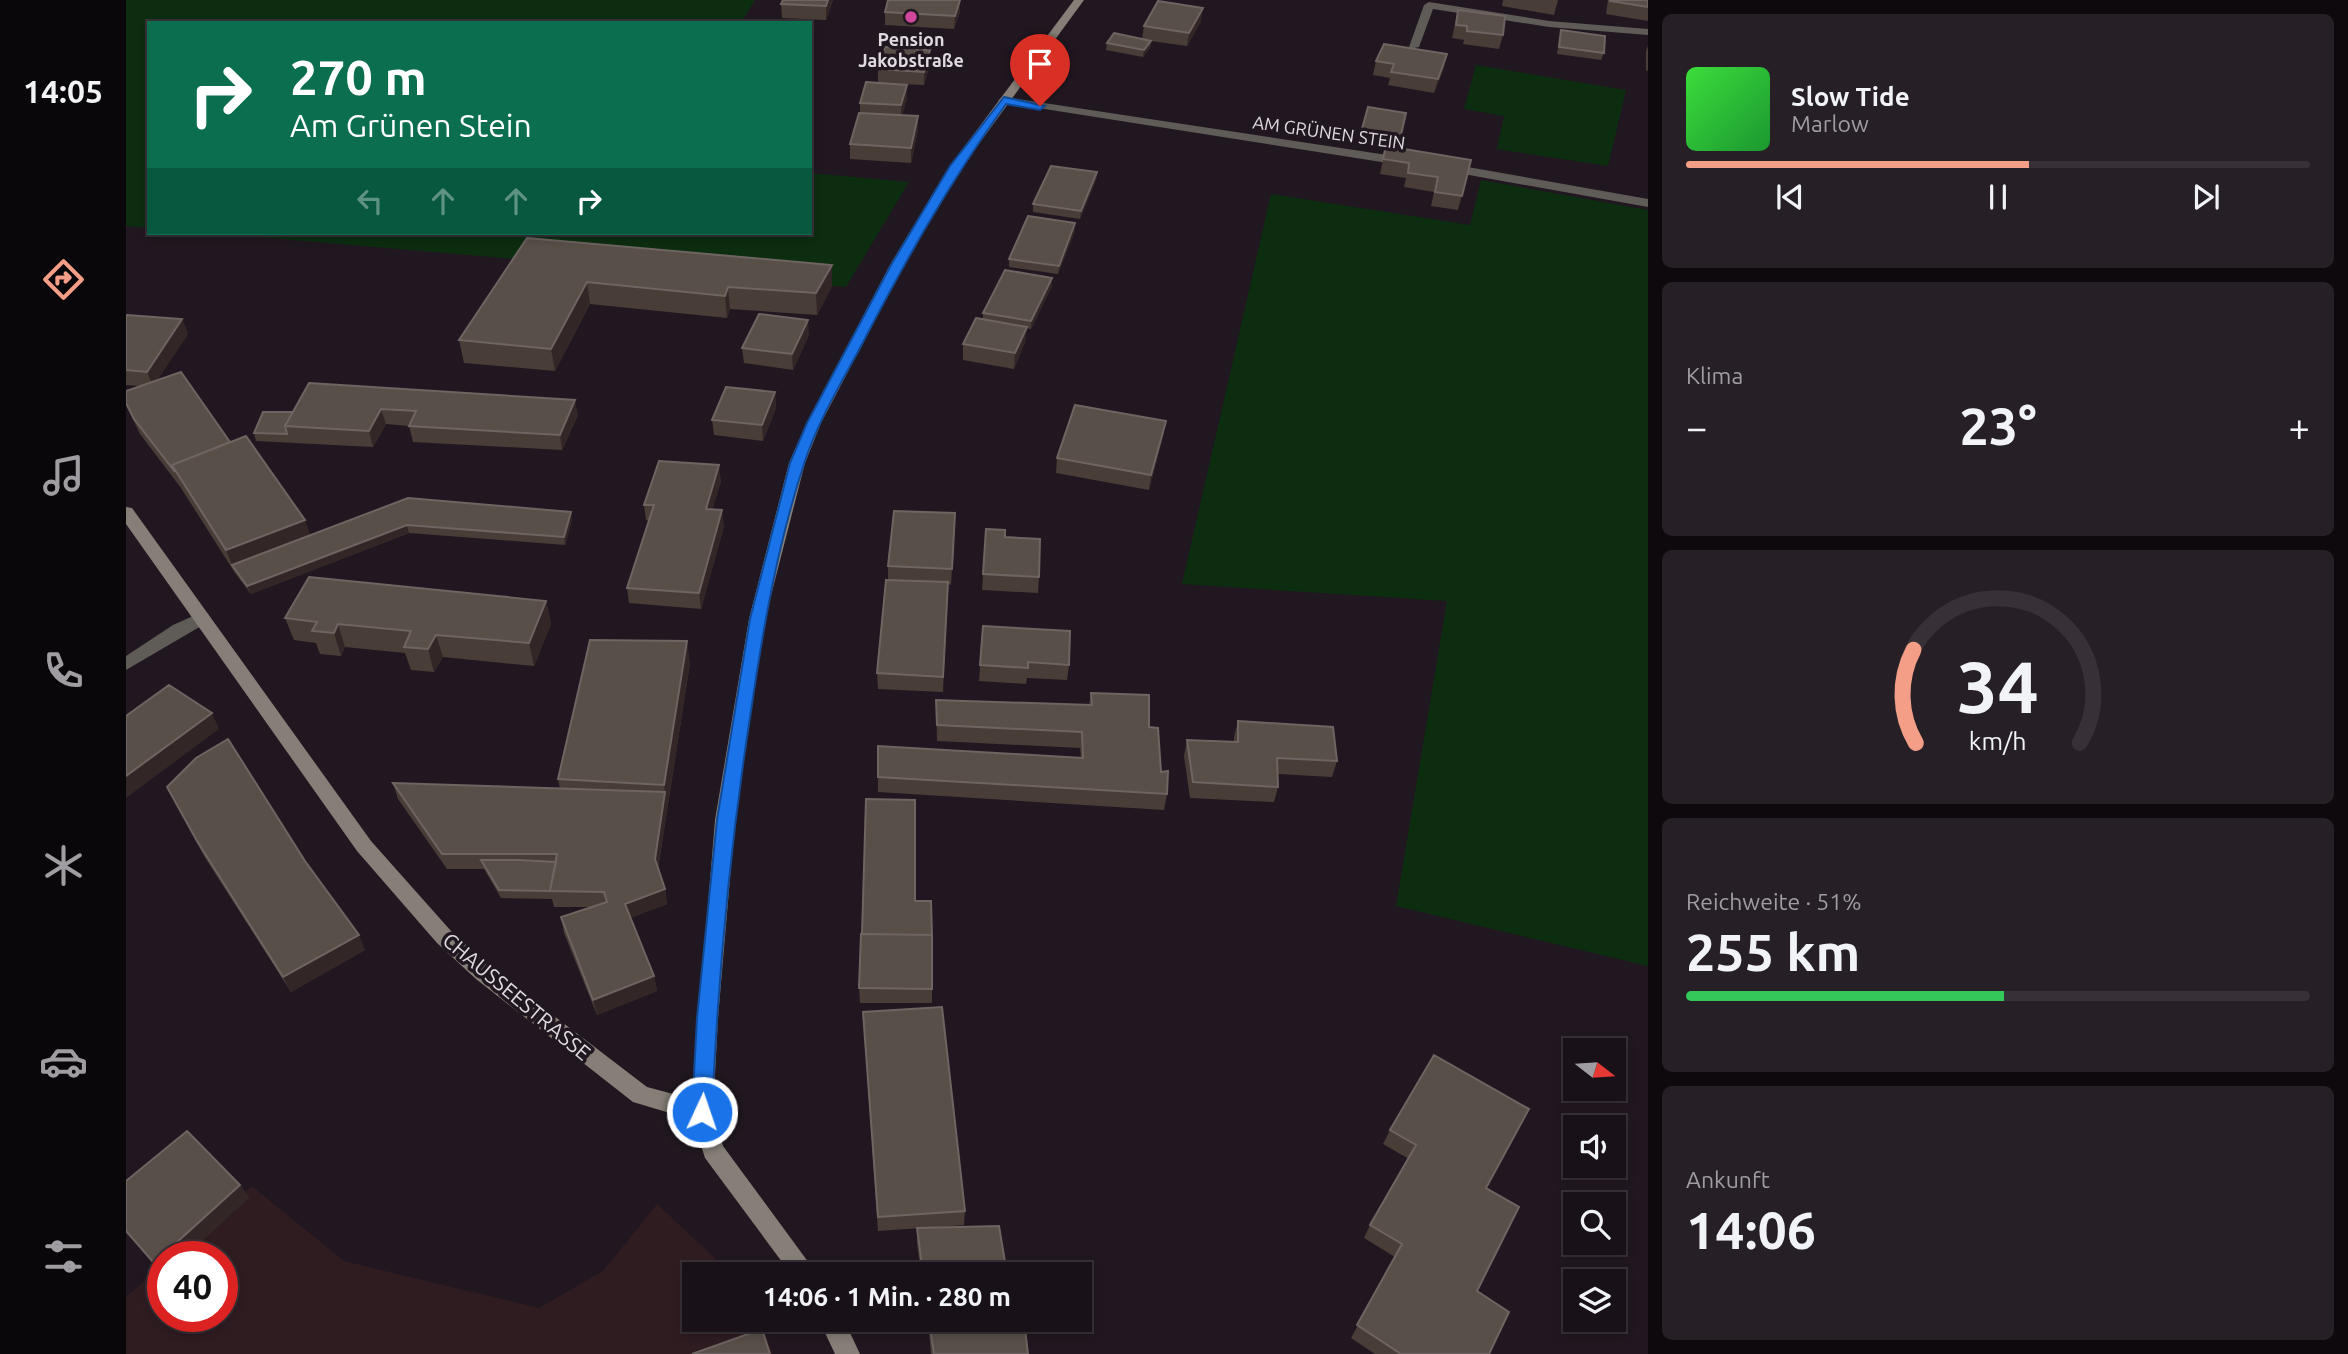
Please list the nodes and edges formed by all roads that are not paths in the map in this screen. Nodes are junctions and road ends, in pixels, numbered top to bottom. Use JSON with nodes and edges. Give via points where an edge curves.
{"nodes":[{"id":1,"x":1079,"y":0,"type":"edge"},
{"id":2,"x":1648,"y":32,"type":"edge"},
{"id":3,"x":1414,"y":47,"type":"edge"},
{"id":4,"x":1004,"y":100,"type":"junction"},
{"id":5,"x":1648,"y":203,"type":"edge"},
{"id":6,"x":126,"y":512,"type":"edge"},
{"id":7,"x":202,"y":618,"type":"junction"},
{"id":8,"x":126,"y":664,"type":"edge"},
{"id":9,"x":702,"y":1112,"type":"junction"},
{"id":10,"x":796,"y":1262,"type":"edge"},
{"id":11,"x":837,"y":1332,"type":"edge"},
{"id":12,"x":848,"y":1354,"type":"edge"}],
"edges":[{"from":1,"to":4,"type":"street"},
{"from":2,"to":3,"type":"street","via":[[1549,24],[1429,5]]},
{"from":4,"to":5,"type":"street","name":"AM GRÜNEN STEIN"},
{"from":4,"to":9,"type":"street","via":[[956,166],[897,265],[797,463],[757,619],[725,820]]},
{"from":6,"to":7,"type":"street","name":"CHAUSSEESTRASSE"},
{"from":7,"to":8,"type":"street"},
{"from":7,"to":9,"type":"street","name":"CHAUSSEESTRASSE","via":[[364,846],[444,937],[483,973],[641,1095]]},
{"from":9,"to":10,"type":"street","via":[[713,1152]]},
{"from":11,"to":12,"type":"street"}]}
